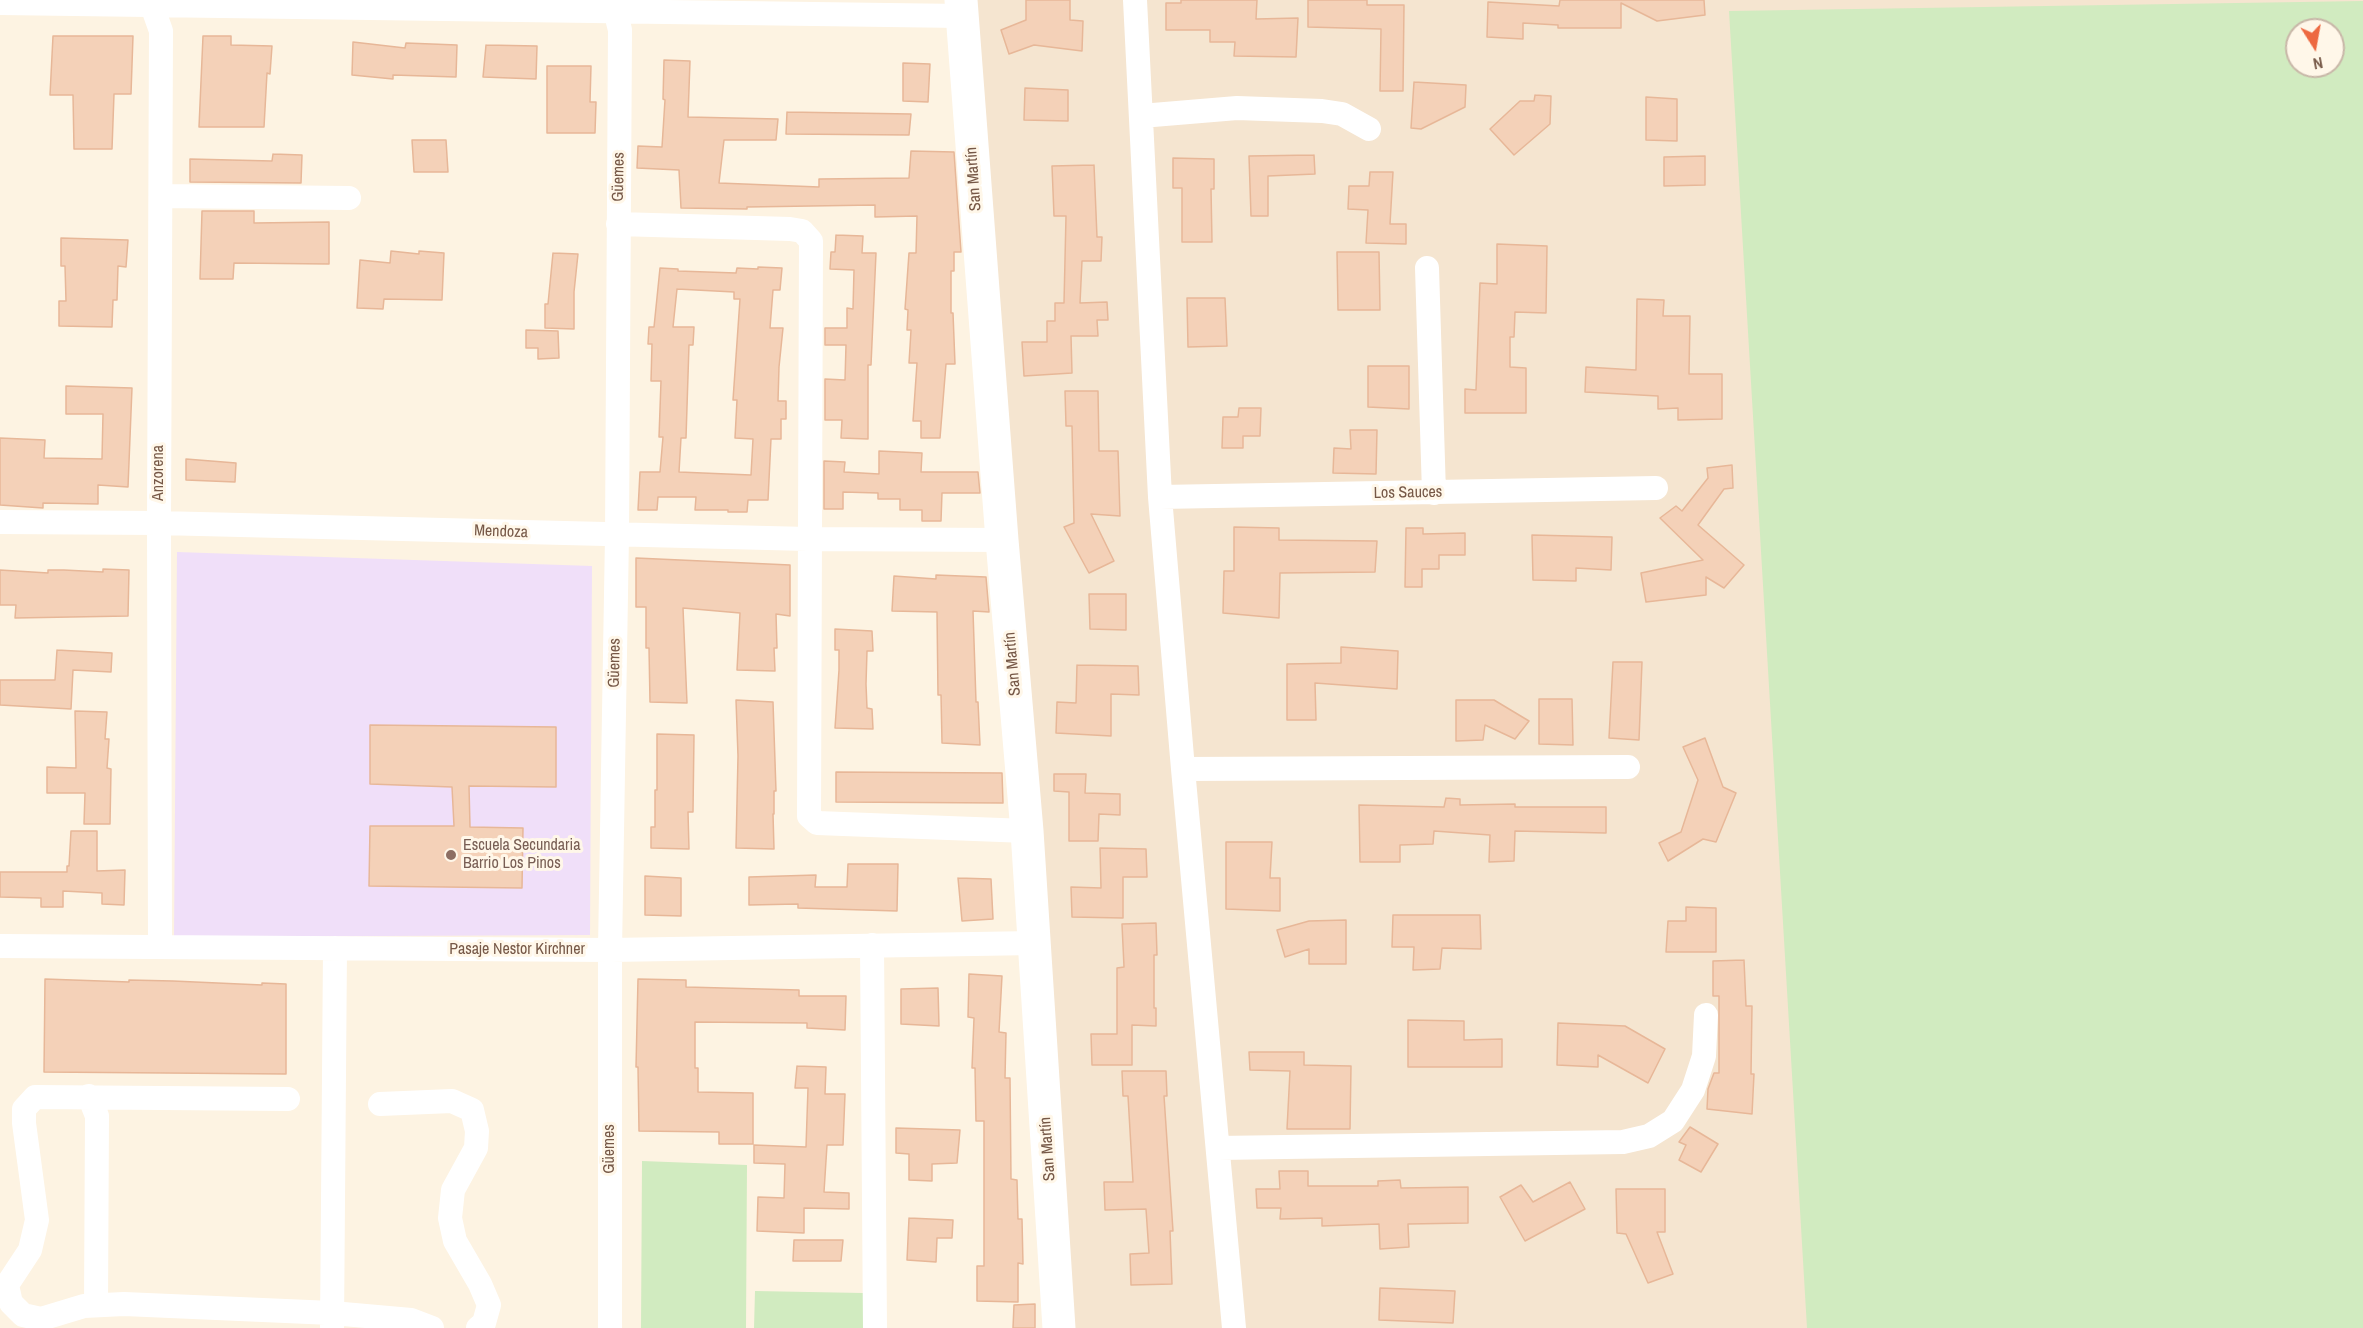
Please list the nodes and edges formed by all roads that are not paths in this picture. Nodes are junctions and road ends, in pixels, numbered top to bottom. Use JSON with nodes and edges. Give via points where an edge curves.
{"nodes":[{"id":1,"x":1136,"y":0,"type":"edge"},
{"id":2,"x":152,"y":2,"type":"edge"},
{"id":3,"x":0,"y":3,"type":"edge"},
{"id":4,"x":612,"y":5,"type":"edge"},
{"id":5,"x":961,"y":8,"type":"edge"},
{"id":6,"x":1141,"y":116,"type":"junction"},
{"id":7,"x":1369,"y":129,"type":"dead end"},
{"id":8,"x":161,"y":196,"type":"junction"},
{"id":9,"x":349,"y":198,"type":"dead end"},
{"id":10,"x":618,"y":224,"type":"junction"},
{"id":11,"x":1427,"y":268,"type":"dead end"},
{"id":12,"x":1656,"y":488,"type":"dead end"},
{"id":13,"x":1434,"y":493,"type":"junction"},
{"id":14,"x":1160,"y":497,"type":"junction"},
{"id":15,"x":0,"y":522,"type":"edge"},
{"id":16,"x":159,"y":523,"type":"junction"},
{"id":17,"x":617,"y":535,"type":"junction"},
{"id":18,"x":808,"y":539,"type":"junction"},
{"id":19,"x":1002,"y":540,"type":"junction"},
{"id":20,"x":1628,"y":767,"type":"dead end"},
{"id":21,"x":1183,"y":769,"type":"junction"},
{"id":22,"x":1027,"y":831,"type":"junction"},
{"id":23,"x":1035,"y":943,"type":"junction"},
{"id":24,"x":872,"y":945,"type":"junction"},
{"id":25,"x":0,"y":946,"type":"edge"},
{"id":26,"x":159,"y":948,"type":"junction"},
{"id":27,"x":335,"y":948,"type":"junction"},
{"id":28,"x":610,"y":950,"type":"junction"},
{"id":29,"x":1706,"y":1015,"type":"dead end"},
{"id":30,"x":89,"y":1096,"type":"junction"},
{"id":31,"x":288,"y":1099,"type":"dead end"},
{"id":32,"x":380,"y":1104,"type":"dead end"},
{"id":33,"x":1218,"y":1148,"type":"junction"},
{"id":34,"x":96,"y":1305,"type":"junction"},
{"id":35,"x":332,"y":1321,"type":"edge"},
{"id":36,"x":432,"y":1328,"type":"edge"},
{"id":37,"x":478,"y":1328,"type":"edge"},
{"id":38,"x":610,"y":1328,"type":"edge"},
{"id":39,"x":875,"y":1328,"type":"edge"},
{"id":40,"x":1059,"y":1328,"type":"edge"},
{"id":41,"x":1234,"y":1328,"type":"edge"}],
"edges":[{"from":1,"to":6,"type":"street"},
{"from":2,"to":3,"type":"street"},
{"from":2,"to":4,"type":"street"},
{"from":2,"to":8,"type":"street","name":"Anzorena","via":[[162,31]]},
{"from":4,"to":5,"type":"street"},
{"from":4,"to":10,"type":"street","name":"Güemes","via":[[620,30]]},
{"from":5,"to":19,"type":"street","name":"San Martín"},
{"from":6,"to":7,"type":"street","via":[[1237,108],[1322,111],[1342,114]]},
{"from":6,"to":14,"type":"street"},
{"from":8,"to":9,"type":"street"},
{"from":8,"to":16,"type":"street","name":"Anzorena"},
{"from":10,"to":17,"type":"street","name":"Güemes"},
{"from":10,"to":18,"type":"street","via":[[790,229],[802,231],[811,241]]},
{"from":11,"to":13,"type":"street"},
{"from":12,"to":13,"type":"street","name":"Los Sauces"},
{"from":13,"to":14,"type":"street","name":"Los Sauces"},
{"from":14,"to":21,"type":"street"},
{"from":15,"to":16,"type":"street","name":"Mendoza"},
{"from":16,"to":17,"type":"street","name":"Mendoza"},
{"from":16,"to":26,"type":"street","name":"Anzorena"},
{"from":17,"to":18,"type":"street","name":"Mendoza"},
{"from":17,"to":28,"type":"street","name":"Güemes"},
{"from":18,"to":19,"type":"street","name":"Mendoza"},
{"from":18,"to":22,"type":"street","via":[[809,816],[817,823]]},
{"from":19,"to":22,"type":"street","name":"San Martín"},
{"from":20,"to":21,"type":"street"},
{"from":21,"to":33,"type":"street"},
{"from":22,"to":23,"type":"street","name":"San Martín"},
{"from":23,"to":24,"type":"street","name":"Pasaje Nestor Kirchner"},
{"from":23,"to":40,"type":"street","name":"San Martín"},
{"from":24,"to":28,"type":"street","name":"Pasaje Nestor Kirchner"},
{"from":24,"to":39,"type":"street"},
{"from":25,"to":26,"type":"street","name":"Pasaje Nestor Kirchner"},
{"from":26,"to":27,"type":"street","name":"Pasaje Nestor Kirchner"},
{"from":27,"to":28,"type":"street","name":"Pasaje Nestor Kirchner"},
{"from":27,"to":35,"type":"street"},
{"from":28,"to":38,"type":"street","name":"Güemes"},
{"from":29,"to":33,"type":"street","via":[[1704,1056],[1693,1090],[1673,1121],[1649,1136],[1623,1142]]},
{"from":30,"to":31,"type":"street"},
{"from":30,"to":34,"type":"street","via":[[97,1116]]},
{"from":30,"to":34,"type":"street","via":[[35,1097],[24,1109],[37,1220],[30,1250],[7,1285],[11,1303],[23,1315],[41,1318]]},
{"from":32,"to":37,"type":"street","via":[[452,1101],[472,1110],[476,1148],[453,1190],[450,1218],[455,1241],[489,1305],[484,1323]]},
{"from":33,"to":41,"type":"street"},
{"from":34,"to":35,"type":"street"},
{"from":35,"to":36,"type":"street","via":[[411,1320]]}]}
